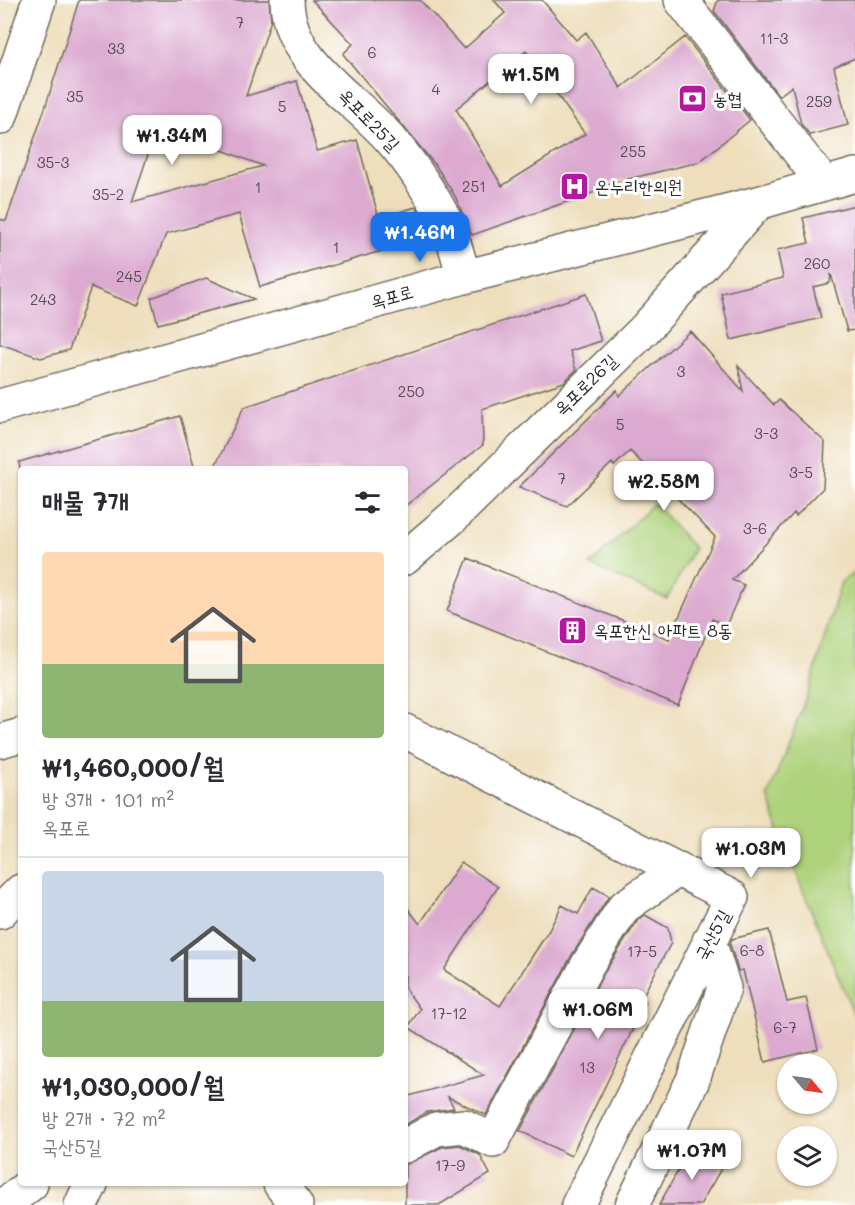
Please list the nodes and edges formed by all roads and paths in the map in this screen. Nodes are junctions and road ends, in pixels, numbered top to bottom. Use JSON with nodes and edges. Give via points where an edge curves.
{"nodes":[{"id":1,"x":39,"y":0,"type":"edge"},
{"id":2,"x":287,"y":0,"type":"edge"},
{"id":3,"x":681,"y":0,"type":"edge"},
{"id":4,"x":0,"y":118,"type":"edge"},
{"id":5,"x":840,"y":179,"type":"edge"},
{"id":6,"x":758,"y":203,"type":"junction"},
{"id":7,"x":464,"y":277,"type":"junction"},
{"id":8,"x":0,"y":406,"type":"edge"},
{"id":9,"x":408,"y":555,"type":"edge"},
{"id":10,"x":408,"y":733,"type":"edge"},
{"id":11,"x":18,"y":736,"type":"edge"},
{"id":12,"x":0,"y":741,"type":"edge"},
{"id":13,"x":679,"y":869,"type":"junction"},
{"id":14,"x":18,"y":894,"type":"edge"},
{"id":15,"x":0,"y":912,"type":"edge"},
{"id":16,"x":709,"y":941,"type":"junction"},
{"id":17,"x":408,"y":1144,"type":"edge"},
{"id":18,"x":28,"y":1186,"type":"edge"},
{"id":19,"x":282,"y":1186,"type":"edge"},
{"id":20,"x":4,"y":1205,"type":"edge"},
{"id":21,"x":296,"y":1205,"type":"edge"},
{"id":22,"x":578,"y":1205,"type":"edge"},
{"id":23,"x":632,"y":1205,"type":"edge"}],
"edges":[{"from":1,"to":4,"type":"street"},
{"from":2,"to":7,"type":"street","name":"옥포로25길","via":[[287,17],[296,42],[392,140],[444,217]]},
{"from":3,"to":5,"type":"street"},
{"from":5,"to":6,"type":"street","name":"옥포로"},
{"from":6,"to":7,"type":"street","name":"옥포로"},
{"from":6,"to":9,"type":"street","name":"옥포로26길","via":[[644,330],[452,518]]},
{"from":7,"to":8,"type":"street","name":"옥포로"},
{"from":10,"to":13,"type":"street","name":"국산5길"},
{"from":11,"to":12,"type":"street"},
{"from":13,"to":16,"type":"street","name":"국산5길","via":[[732,897]]},
{"from":13,"to":17,"type":"street","via":[[624,907],[588,964],[493,1141],[464,1126],[436,1129]]},
{"from":14,"to":15,"type":"street"},
{"from":16,"to":22,"type":"street","name":"국산5길"},
{"from":16,"to":23,"type":"street","via":[[724,988],[693,1080]]},
{"from":18,"to":20,"type":"street"},
{"from":19,"to":21,"type":"street"}]}
